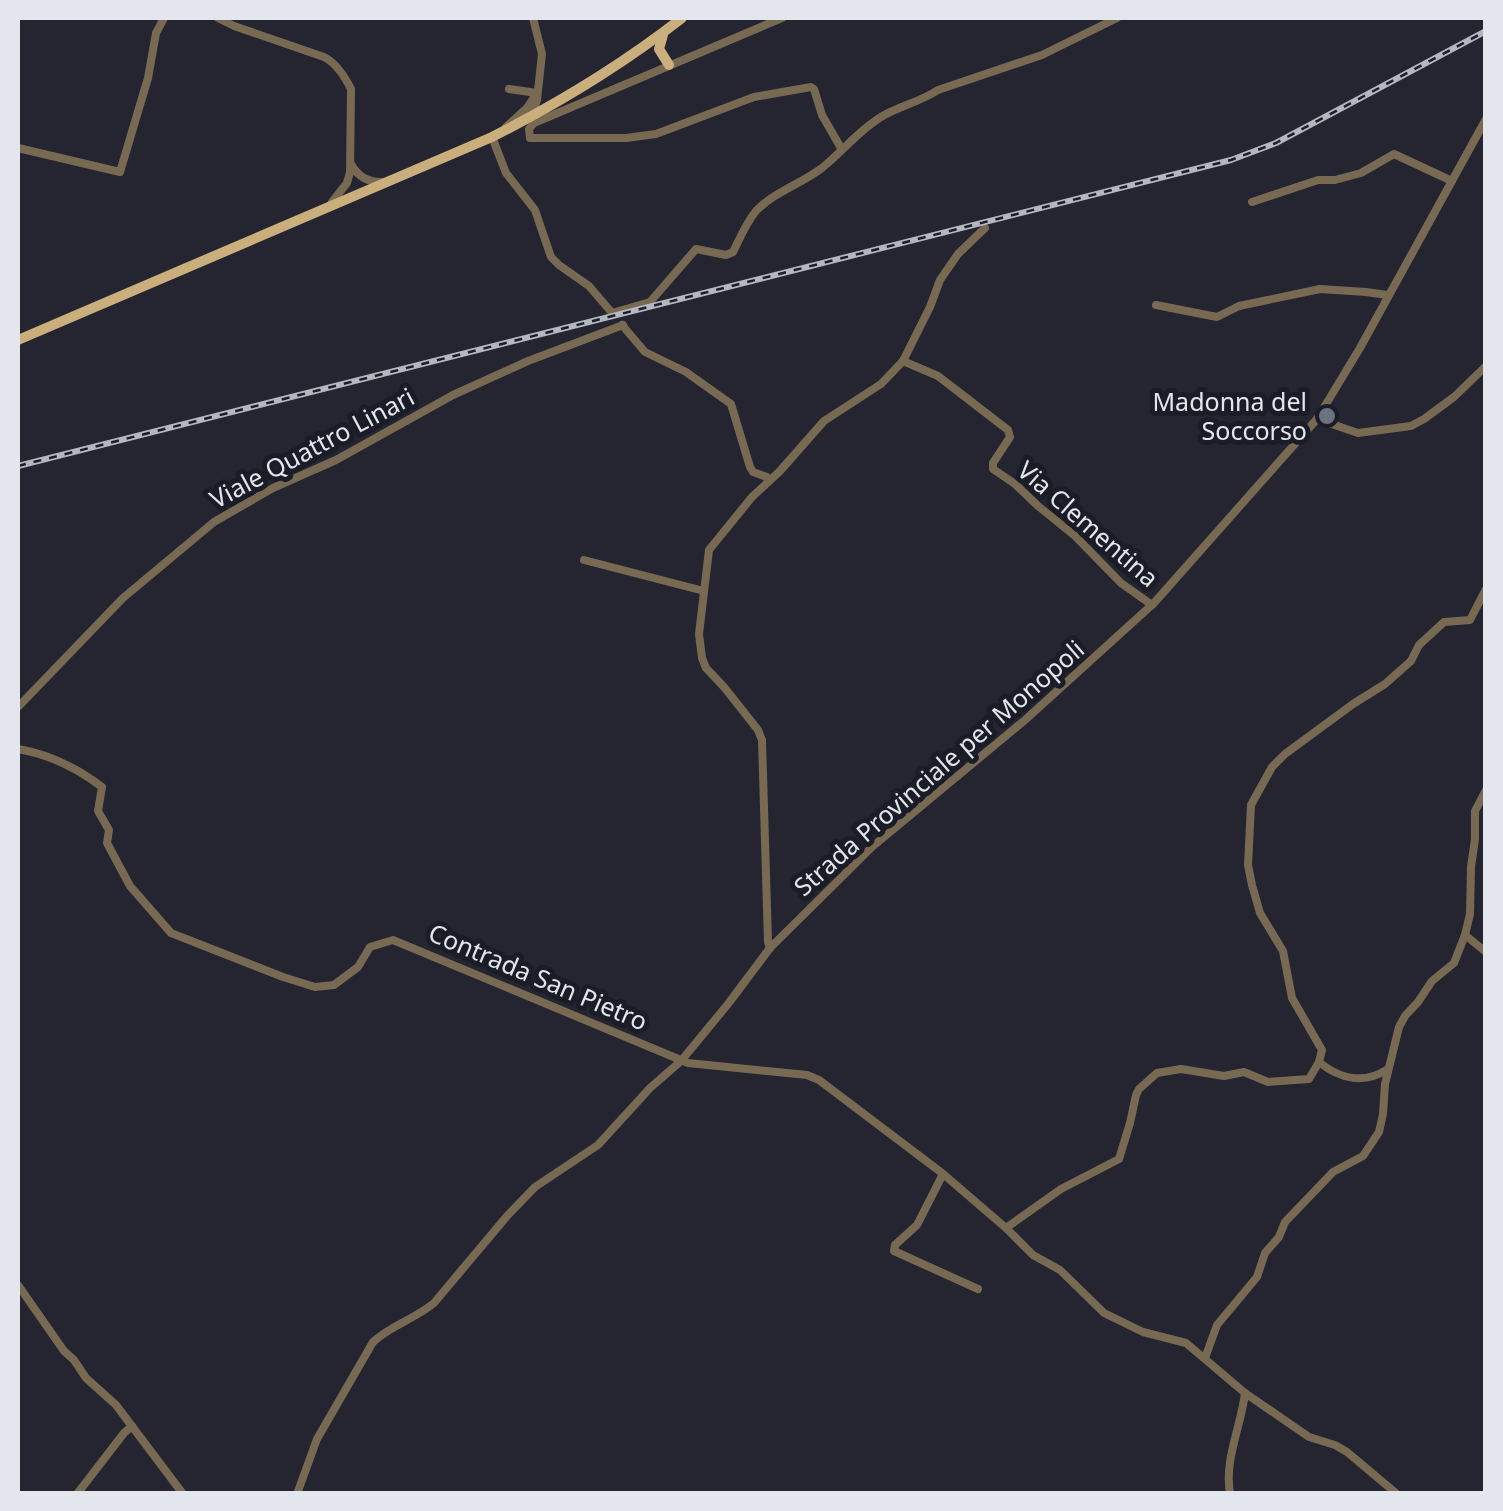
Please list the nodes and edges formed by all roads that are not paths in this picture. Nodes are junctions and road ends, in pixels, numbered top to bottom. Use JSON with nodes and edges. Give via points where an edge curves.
{"nodes":[{"id":1,"x":164,"y":18,"type":"edge"},
{"id":2,"x":218,"y":18,"type":"edge"},
{"id":3,"x":533,"y":18,"type":"edge"},
{"id":4,"x":682,"y":18,"type":"edge"},
{"id":5,"x":782,"y":18,"type":"edge"},
{"id":6,"x":1117,"y":18,"type":"edge"},
{"id":7,"x":668,"y":28,"type":"junction"},
{"id":8,"x":636,"y":52,"type":"junction"},
{"id":9,"x":666,"y":66,"type":"junction"},
{"id":10,"x":509,"y":88,"type":"dead end"},
{"id":11,"x":537,"y":94,"type":"junction"},
{"id":12,"x":558,"y":101,"type":"junction"},
{"id":13,"x":529,"y":112,"type":"junction"},
{"id":14,"x":1486,"y":119,"type":"edge"},
{"id":15,"x":496,"y":135,"type":"junction"},
{"id":16,"x":18,"y":148,"type":"edge"},
{"id":17,"x":841,"y":148,"type":"junction"},
{"id":18,"x":351,"y":169,"type":"junction"},
{"id":19,"x":1452,"y":180,"type":"junction"},
{"id":20,"x":390,"y":182,"type":"junction"},
{"id":21,"x":356,"y":197,"type":"junction"},
{"id":22,"x":1252,"y":202,"type":"dead end"},
{"id":23,"x":320,"y":211,"type":"junction"},
{"id":24,"x":985,"y":228,"type":"dead end"},
{"id":25,"x":1387,"y":296,"type":"junction"},
{"id":26,"x":1156,"y":305,"type":"dead end"},
{"id":27,"x":612,"y":313,"type":"junction"},
{"id":28,"x":623,"y":325,"type":"junction"},
{"id":29,"x":18,"y":340,"type":"edge"},
{"id":30,"x":903,"y":361,"type":"junction"},
{"id":31,"x":1486,"y":366,"type":"edge"},
{"id":32,"x":1316,"y":418,"type":"junction"},
{"id":33,"x":768,"y":482,"type":"junction"},
{"id":34,"x":584,"y":560,"type":"dead end"},
{"id":35,"x":1486,"y":589,"type":"edge"},
{"id":36,"x":704,"y":591,"type":"junction"},
{"id":37,"x":1152,"y":605,"type":"junction"},
{"id":38,"x":18,"y":707,"type":"edge"},
{"id":39,"x":18,"y":749,"type":"edge"},
{"id":40,"x":1486,"y":790,"type":"edge"},
{"id":41,"x":1465,"y":935,"type":"junction"},
{"id":42,"x":770,"y":948,"type":"junction"},
{"id":43,"x":1486,"y":952,"type":"edge"},
{"id":44,"x":681,"y":1060,"type":"junction"},
{"id":45,"x":1319,"y":1062,"type":"junction"},
{"id":46,"x":1388,"y":1068,"type":"junction"},
{"id":47,"x":944,"y":1174,"type":"junction"},
{"id":48,"x":1006,"y":1228,"type":"junction"},
{"id":49,"x":18,"y":1285,"type":"edge"},
{"id":50,"x":978,"y":1289,"type":"dead end"},
{"id":51,"x":1206,"y":1358,"type":"junction"},
{"id":52,"x":1244,"y":1392,"type":"junction"},
{"id":53,"x":132,"y":1426,"type":"junction"},
{"id":54,"x":77,"y":1494,"type":"edge"},
{"id":55,"x":183,"y":1494,"type":"edge"},
{"id":56,"x":297,"y":1494,"type":"edge"},
{"id":57,"x":1230,"y":1494,"type":"edge"},
{"id":58,"x":1397,"y":1494,"type":"edge"}],
"edges":[{"from":1,"to":16,"type":"street","via":[[120,172]]},
{"from":2,"to":18,"type":"street","via":[[332,62],[351,89]]},
{"from":3,"to":11,"type":"street","via":[[542,54]]},
{"from":4,"to":7,"type":"main road"},
{"from":5,"to":9,"type":"street"},
{"from":6,"to":17,"type":"street","via":[[1042,55],[938,90],[880,118]]},
{"from":7,"to":8,"type":"main road"},
{"from":7,"to":9,"type":"main road","via":[[659,48]]},
{"from":8,"to":9,"type":"main road","via":[[654,50]]},
{"from":8,"to":12,"type":"main road"},
{"from":9,"to":17,"type":"street","via":[[534,122],[530,138],[634,138],[754,97],[811,87]]},
{"from":10,"to":11,"type":"street"},
{"from":11,"to":12,"type":"street"},
{"from":11,"to":13,"type":"street"},
{"from":12,"to":13,"type":"main road"},
{"from":13,"to":15,"type":"main road"},
{"from":14,"to":19,"type":"street","name":"Strada Provinciale per Monopoli"},
{"from":15,"to":20,"type":"main road"},
{"from":15,"to":27,"type":"street","via":[[506,172],[538,215],[551,256]]},
{"from":17,"to":27,"type":"street","via":[[820,170],[758,210],[733,252],[696,249],[647,304]]},
{"from":18,"to":20,"type":"street","via":[[370,181]]},
{"from":18,"to":21,"type":"street"},
{"from":18,"to":23,"type":"street","via":[[338,196]]},
{"from":19,"to":22,"type":"street","via":[[1394,154],[1361,172]]},
{"from":19,"to":25,"type":"street","name":"Strada Provinciale per Monopoli"},
{"from":20,"to":21,"type":"main road"},
{"from":21,"to":23,"type":"main road"},
{"from":23,"to":29,"type":"main road"},
{"from":24,"to":30,"type":"street","via":[[944,274]]},
{"from":25,"to":26,"type":"street","via":[[1320,289],[1239,306],[1220,317]]},
{"from":25,"to":32,"type":"street","name":"Strada Provinciale per Monopoli"},
{"from":27,"to":28,"type":"street"},
{"from":28,"to":33,"type":"street","via":[[644,352],[731,404],[750,467]]},
{"from":28,"to":38,"type":"street","name":"Viale Quattro Linari","via":[[453,395],[214,522],[123,598]]},
{"from":30,"to":33,"type":"street","via":[[881,384],[829,416]]},
{"from":30,"to":37,"type":"street","name":"Via Clementina","via":[[933,372],[1008,430],[993,470]]},
{"from":31,"to":32,"type":"street","via":[[1411,426],[1358,433]]},
{"from":32,"to":37,"type":"street","name":"Strada Provinciale per Monopoli"},
{"from":33,"to":36,"type":"street","via":[[711,546]]},
{"from":34,"to":36,"type":"street"},
{"from":35,"to":45,"type":"street","via":[[1470,620],[1444,622],[1385,684],[1286,754],[1250,805],[1252,885],[1285,957],[1292,998],[1322,1050]]},
{"from":36,"to":42,"type":"street","via":[[704,664],[762,740]]},
{"from":37,"to":42,"type":"street","name":"Strada Provinciale per Monopoli","via":[[872,846]]},
{"from":39,"to":44,"type":"street","name":"Contrada San Pietro","via":[[102,787],[98,811],[109,830],[107,843],[130,886],[176,936],[315,987],[334,984],[358,967],[370,947],[397,940]]},
{"from":40,"to":41,"type":"street","via":[[1474,811]]},
{"from":41,"to":43,"type":"street"},
{"from":41,"to":46,"type":"street","via":[[1454,963],[1402,1021]]},
{"from":42,"to":44,"type":"street","name":"Strada Provinciale per Monopoli"},
{"from":44,"to":47,"type":"street","name":"Contrada San Pietro","via":[[807,1074]]},
{"from":44,"to":56,"type":"street","name":"Strada Provinciale per Monopoli","via":[[598,1145],[535,1188],[434,1303],[373,1342],[317,1439]]},
{"from":45,"to":46,"type":"street","via":[[1334,1073],[1364,1078]]},
{"from":45,"to":48,"type":"street","via":[[1301,1081],[1262,1081],[1244,1072],[1157,1073],[1138,1091],[1119,1158]]},
{"from":46,"to":51,"type":"street","via":[[1374,1142],[1332,1172],[1285,1222],[1257,1276],[1217,1325]]},
{"from":47,"to":48,"type":"street","name":"Contrada San Pietro"},
{"from":47,"to":50,"type":"street","via":[[918,1225],[894,1251]]},
{"from":48,"to":51,"type":"street","name":"Contrada San Pietro","via":[[1110,1316],[1182,1341]]},
{"from":49,"to":53,"type":"street","via":[[64,1351]]},
{"from":51,"to":52,"type":"street","name":"Contrada San Pietro"},
{"from":52,"to":57,"type":"street","via":[[1228,1467]]},
{"from":52,"to":58,"type":"street","name":"Contrada San Pietro","via":[[1308,1437],[1335,1444]]},
{"from":53,"to":54,"type":"street"},
{"from":53,"to":55,"type":"street"}]}
